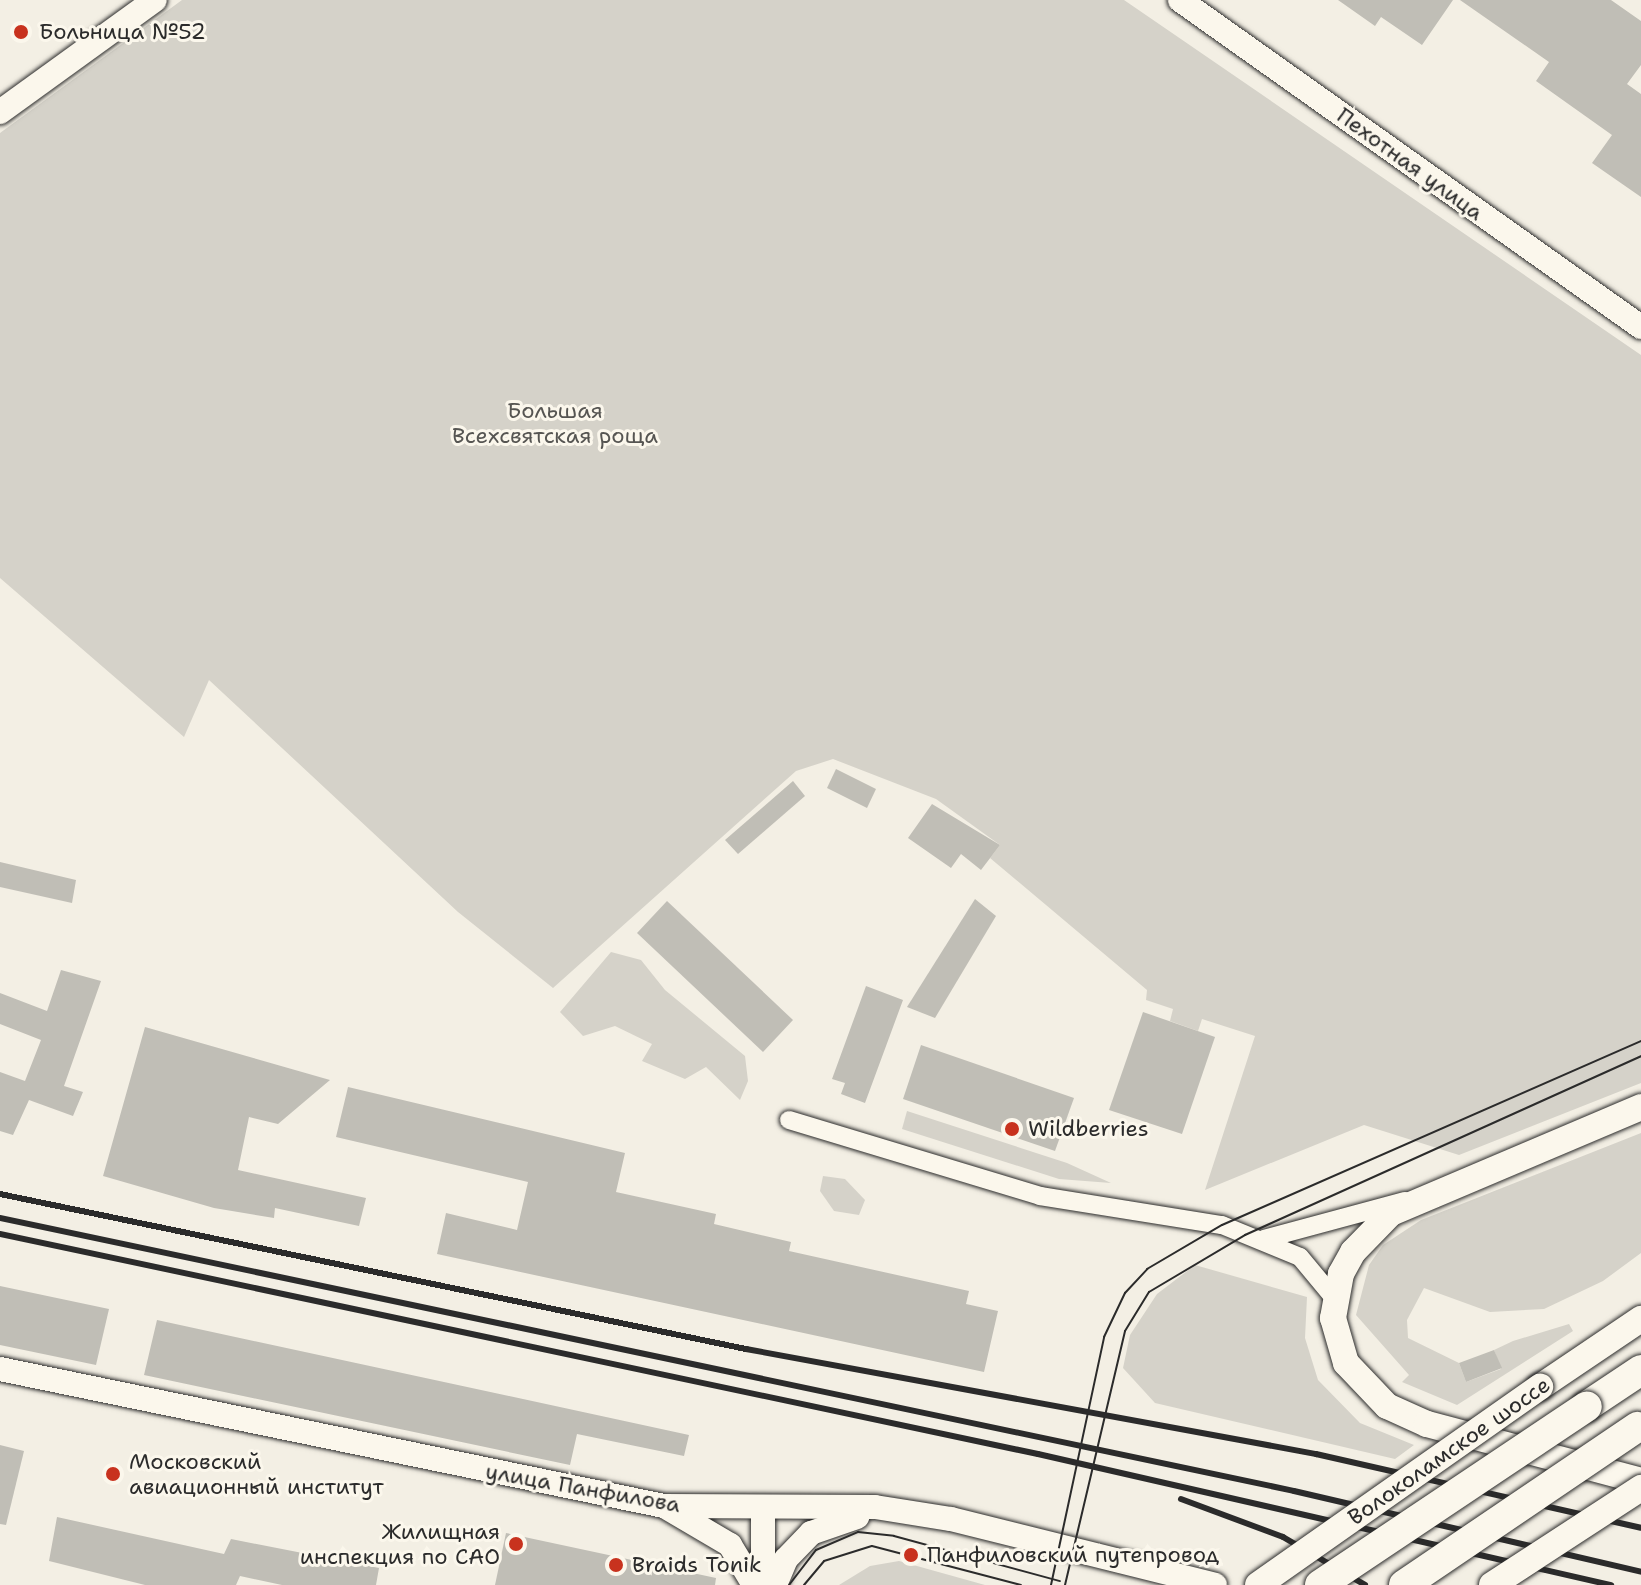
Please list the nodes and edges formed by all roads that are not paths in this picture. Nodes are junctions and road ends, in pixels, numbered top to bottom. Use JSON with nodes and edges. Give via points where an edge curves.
{"nodes":[{"id":1,"x":155,"y":0,"type":"edge"},
{"id":2,"x":1187,"y":2,"type":"edge"},
{"id":3,"x":0,"y":112,"type":"edge"},
{"id":4,"x":1641,"y":327,"type":"edge"},
{"id":5,"x":1641,"y":1107,"type":"edge"},
{"id":6,"x":789,"y":1120,"type":"dead end"},
{"id":7,"x":1416,"y":1199,"type":"junction"},
{"id":8,"x":1261,"y":1239,"type":"junction"},
{"id":9,"x":1334,"y":1298,"type":"junction"},
{"id":10,"x":1641,"y":1319,"type":"edge"},
{"id":11,"x":0,"y":1369,"type":"edge"},
{"id":12,"x":1641,"y":1370,"type":"edge"},
{"id":13,"x":1639,"y":1426,"type":"edge"},
{"id":14,"x":1641,"y":1481,"type":"edge"},
{"id":15,"x":1641,"y":1488,"type":"edge"},
{"id":16,"x":664,"y":1506,"type":"junction"},
{"id":17,"x":763,"y":1510,"type":"junction"},
{"id":18,"x":895,"y":1511,"type":"junction"},
{"id":19,"x":754,"y":1585,"type":"edge"},
{"id":20,"x":763,"y":1585,"type":"edge"},
{"id":21,"x":775,"y":1585,"type":"edge"},
{"id":22,"x":1215,"y":1585,"type":"edge"},
{"id":23,"x":1258,"y":1585,"type":"edge"},
{"id":24,"x":1320,"y":1585,"type":"edge"},
{"id":25,"x":1404,"y":1585,"type":"edge"},
{"id":26,"x":1492,"y":1585,"type":"edge"}],
"edges":[{"from":1,"to":3,"type":"street"},
{"from":2,"to":4,"type":"street","name":"Пехотная улица"},
{"from":5,"to":7,"type":"main road"},
{"from":6,"to":8,"type":"street","via":[[1040,1196],[1195,1219]]},
{"from":7,"to":8,"type":"street","via":[[1371,1207],[1293,1236]]},
{"from":7,"to":9,"type":"main road","via":[[1373,1228],[1353,1252]]},
{"from":8,"to":9,"type":"street","via":[[1316,1269]]},
{"from":9,"to":14,"type":"main road","via":[[1335,1339],[1346,1363],[1387,1406],[1427,1424]]},
{"from":10,"to":23,"type":"main road","name":"Волоколамское шоссе","bridge":true},
{"from":11,"to":16,"type":"street","name":"улица Панфилова"},
{"from":12,"to":24,"type":"main road","name":"Волоколамское шоссе","bridge":true},
{"from":13,"to":25,"type":"main road","bridge":true},
{"from":15,"to":26,"type":"main road","bridge":true},
{"from":16,"to":17,"type":"street","name":"улица Панфилова"},
{"from":16,"to":19,"type":"street","via":[[730,1545]]},
{"from":17,"to":18,"type":"street","name":"улица Панфилова"},
{"from":17,"to":20,"type":"street"},
{"from":18,"to":21,"type":"street","via":[[840,1520],[811,1533],[786,1559]]},
{"from":18,"to":22,"type":"street","name":"улица Панфилова","via":[[951,1519]]}]}
